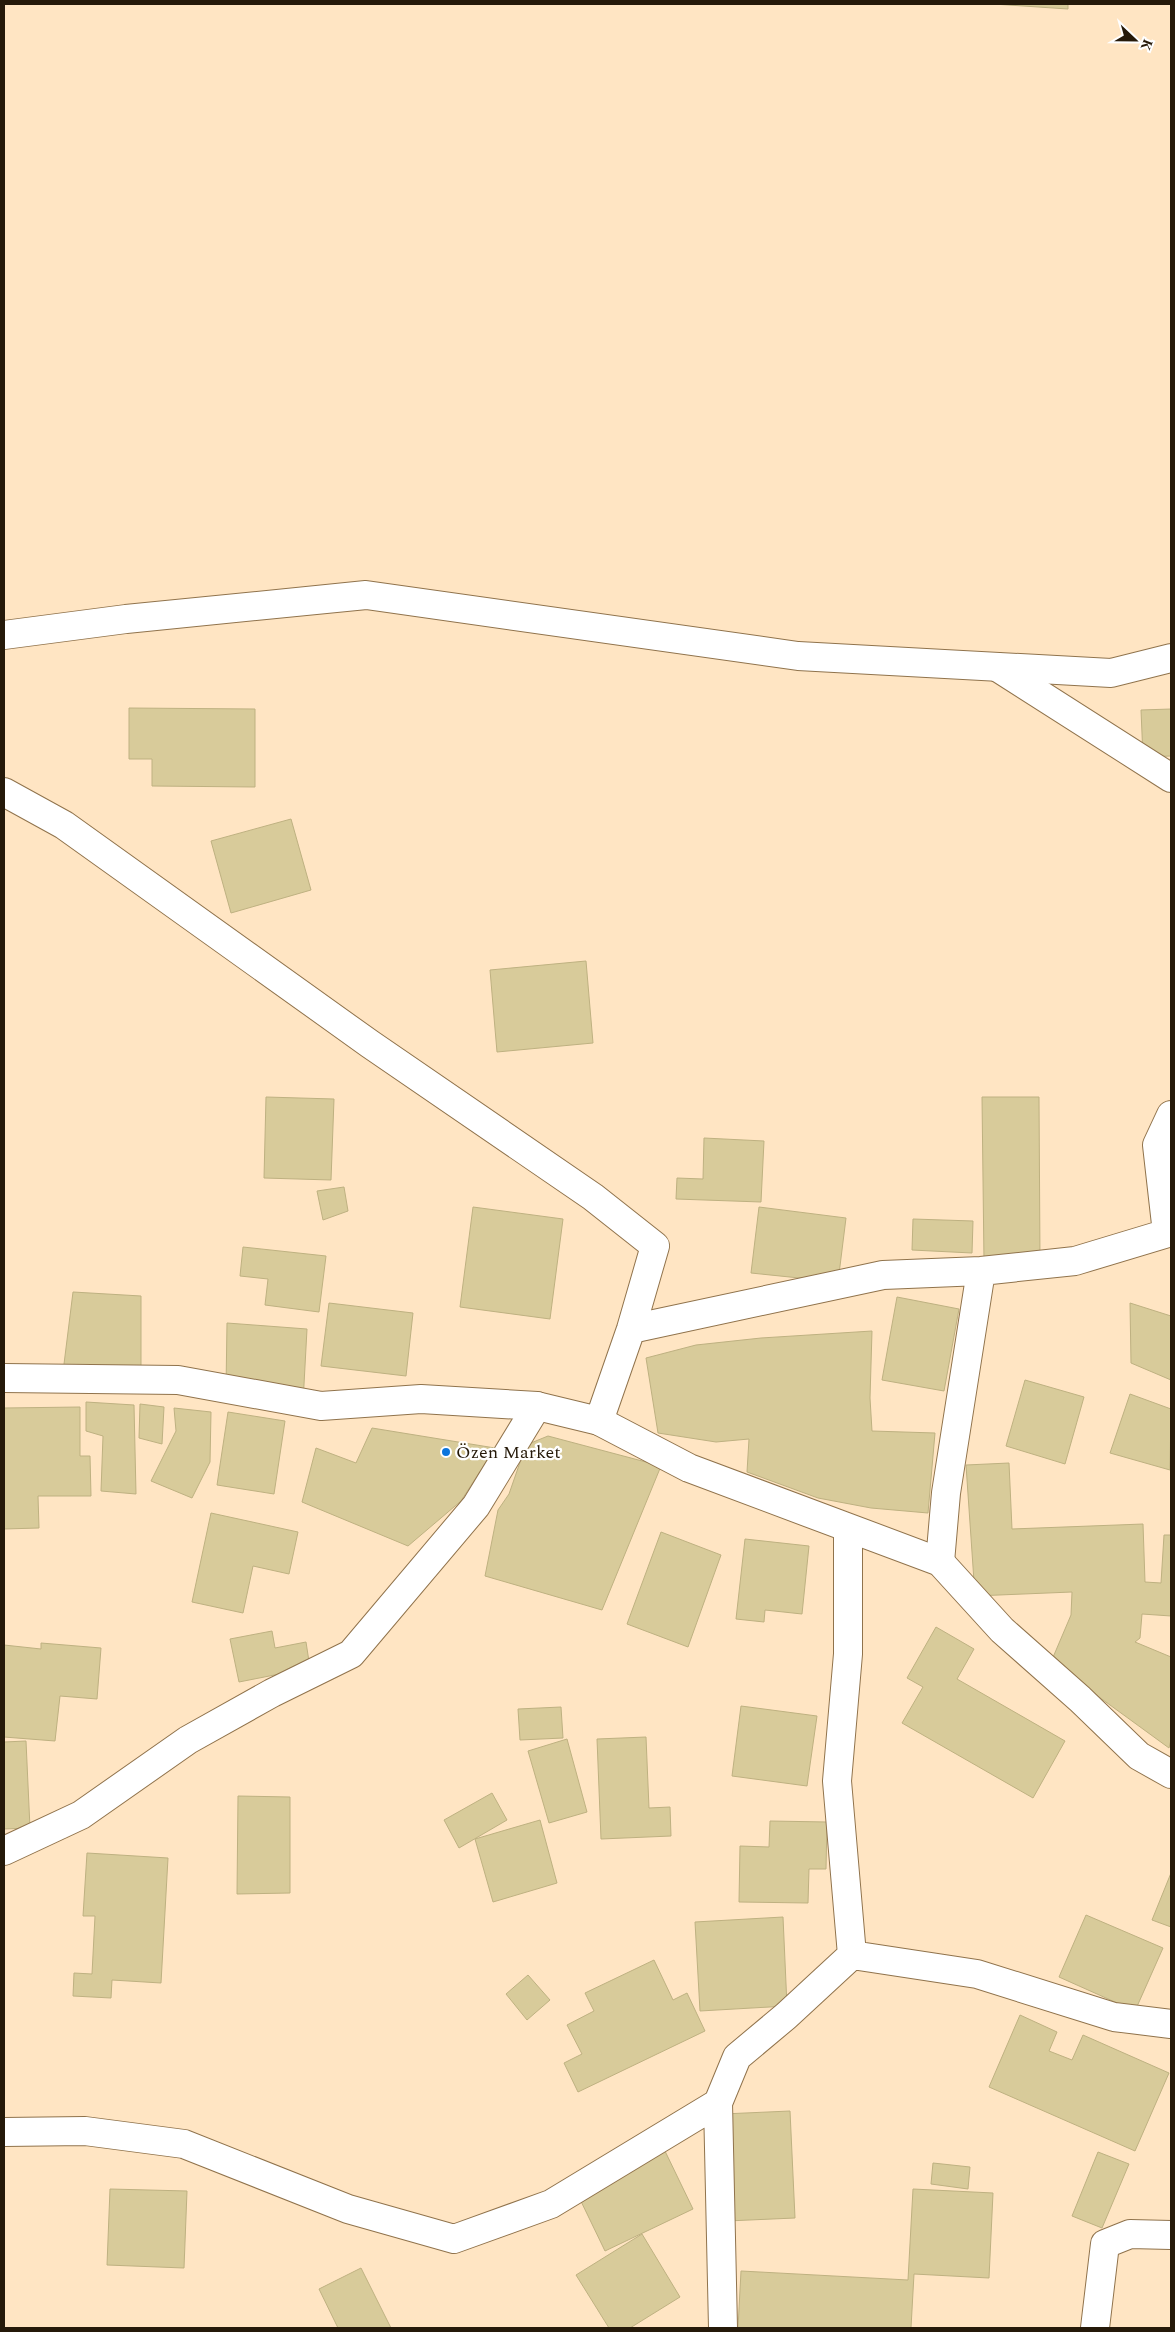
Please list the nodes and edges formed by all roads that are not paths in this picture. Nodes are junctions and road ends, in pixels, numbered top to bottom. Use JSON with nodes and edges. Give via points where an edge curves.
{"nodes":[{"id":1,"x":4,"y":635,"type":"edge"},
{"id":2,"x":1171,"y":658,"type":"edge"},
{"id":3,"x":996,"y":667,"type":"junction"},
{"id":4,"x":1171,"y":778,"type":"edge"},
{"id":5,"x":4,"y":792,"type":"edge"},
{"id":6,"x":1171,"y":1115,"type":"edge"},
{"id":7,"x":1169,"y":1233,"type":"edge"},
{"id":8,"x":981,"y":1271,"type":"junction"},
{"id":9,"x":631,"y":1329,"type":"junction"},
{"id":10,"x":4,"y":1378,"type":"edge"},
{"id":11,"x":537,"y":1406,"type":"junction"},
{"id":12,"x":599,"y":1421,"type":"junction"},
{"id":13,"x":848,"y":1529,"type":"junction"},
{"id":14,"x":940,"y":1562,"type":"junction"},
{"id":15,"x":1171,"y":1774,"type":"edge"},
{"id":16,"x":4,"y":1851,"type":"edge"},
{"id":17,"x":852,"y":1955,"type":"junction"},
{"id":18,"x":1171,"y":2024,"type":"edge"},
{"id":19,"x":718,"y":2104,"type":"junction"},
{"id":20,"x":4,"y":2132,"type":"edge"},
{"id":21,"x":1171,"y":2235,"type":"edge"},
{"id":22,"x":723,"y":2328,"type":"edge"},
{"id":23,"x":1095,"y":2328,"type":"edge"}],
"edges":[{"from":1,"to":3,"type":"street","via":[[126,619],[366,595],[798,656]]},
{"from":2,"to":3,"type":"street","via":[[1111,673]]},
{"from":3,"to":4,"type":"street"},
{"from":5,"to":9,"type":"street","via":[[64,825],[370,1044],[593,1197],[655,1246]]},
{"from":6,"to":7,"type":"street","via":[[1157,1145]]},
{"from":7,"to":8,"type":"street","via":[[1075,1261]]},
{"from":8,"to":9,"type":"street","via":[[883,1275]]},
{"from":8,"to":14,"type":"street","via":[[946,1493]]},
{"from":9,"to":12,"type":"street"},
{"from":10,"to":11,"type":"street","via":[[178,1380],[321,1406],[421,1399]]},
{"from":11,"to":12,"type":"street"},
{"from":11,"to":16,"type":"street","via":[[476,1506],[351,1654],[188,1740],[81,1815]]},
{"from":12,"to":13,"type":"street","via":[[689,1468]]},
{"from":13,"to":14,"type":"street"},
{"from":13,"to":17,"type":"street","via":[[848,1654],[837,1782]]},
{"from":14,"to":15,"type":"street","via":[[1002,1630],[1080,1698],[1139,1756]]},
{"from":17,"to":18,"type":"street","via":[[977,1974],[1114,2017]]},
{"from":17,"to":19,"type":"street","via":[[737,2057]]},
{"from":19,"to":20,"type":"street","via":[[551,2204],[454,2239],[348,2209],[184,2144],[85,2131]]},
{"from":19,"to":22,"type":"street"},
{"from":21,"to":23,"type":"street","via":[[1130,2234],[1105,2244]]}]}
